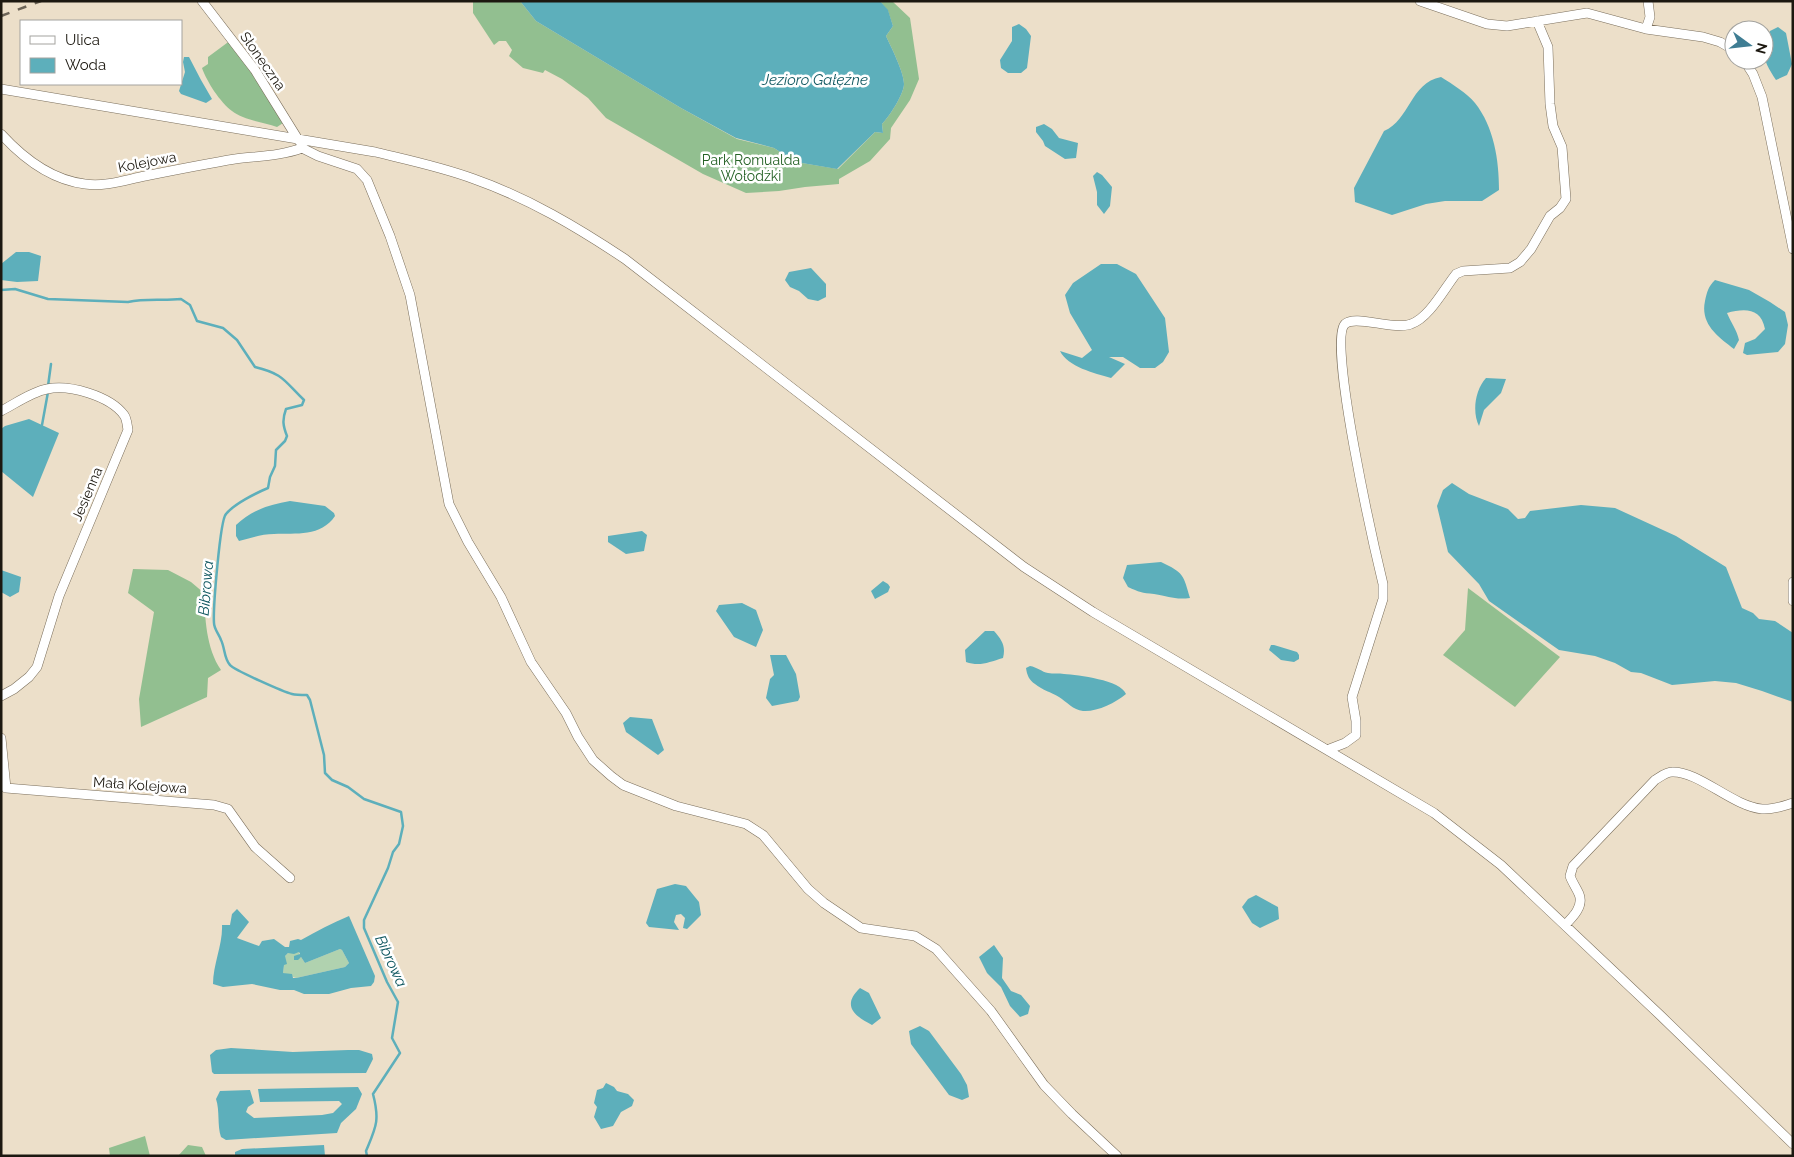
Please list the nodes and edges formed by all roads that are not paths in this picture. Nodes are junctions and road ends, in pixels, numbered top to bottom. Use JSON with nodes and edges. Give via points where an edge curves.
{"nodes":[{"id":1,"x":202,"y":1,"type":"edge"},
{"id":2,"x":1420,"y":1,"type":"edge"},
{"id":3,"x":1648,"y":1,"type":"edge"},
{"id":4,"x":1537,"y":21,"type":"junction"},
{"id":5,"x":1646,"y":29,"type":"junction"},
{"id":6,"x":1724,"y":44,"type":"edge"},
{"id":7,"x":1750,"y":70,"type":"edge"},
{"id":8,"x":1,"y":89,"type":"edge"},
{"id":9,"x":1,"y":134,"type":"edge"},
{"id":10,"x":297,"y":139,"type":"junction"},
{"id":11,"x":302,"y":148,"type":"junction"},
{"id":12,"x":1793,"y":249,"type":"edge"},
{"id":13,"x":1,"y":411,"type":"edge"},
{"id":14,"x":1793,"y":582,"type":"edge"},
{"id":15,"x":1793,"y":601,"type":"edge"},
{"id":16,"x":1,"y":696,"type":"edge"},
{"id":17,"x":1,"y":738,"type":"edge"},
{"id":18,"x":1327,"y":750,"type":"junction"},
{"id":19,"x":1793,"y":803,"type":"edge"},
{"id":20,"x":290,"y":878,"type":"dead end"},
{"id":21,"x":1565,"y":925,"type":"junction"},
{"id":22,"x":1793,"y":1144,"type":"edge"},
{"id":23,"x":1114,"y":1153,"type":"edge"}],
"edges":[{"from":1,"to":10,"type":"street","name":"Słoneczna","via":[[255,70]]},
{"from":2,"to":4,"type":"street","via":[[1486,24],[1507,26]]},
{"from":3,"to":5,"type":"street","via":[[1650,17]]},
{"from":4,"to":5,"type":"street","via":[[1587,13]]},
{"from":4,"to":18,"type":"street","via":[[1548,47],[1550,104],[1553,126],[1562,147],[1566,199],[1550,216],[1520,262],[1510,268],[1456,274],[1424,317],[1411,325],[1388,326],[1354,320],[1341,328],[1348,412],[1384,592],[1352,697],[1356,735]]},
{"from":5,"to":6,"type":"street","via":[[1703,37]]},
{"from":7,"to":12,"type":"street","via":[[1762,97]]},
{"from":8,"to":10,"type":"street"},
{"from":9,"to":11,"type":"street","name":"Kolejowa","via":[[31,162],[66,179],[86,184],[122,182],[236,159],[290,153]]},
{"from":10,"to":11,"type":"street"},
{"from":10,"to":18,"type":"street","via":[[375,152],[474,179],[582,230],[625,259],[1024,567],[1092,612]]},
{"from":11,"to":23,"type":"street","via":[[357,169],[367,180],[410,295],[449,504],[501,597],[531,662],[566,712],[593,760],[623,785],[676,806],[746,824],[763,834],[808,888],[861,928],[915,936],[936,949],[990,1011],[1044,1084]]},
{"from":13,"to":16,"type":"street","name":"Jesienna","via":[[45,389],[60,387],[84,391],[112,402],[125,416],[128,430],[59,596],[38,667],[22,683]]},
{"from":14,"to":15,"type":"street"},
{"from":17,"to":20,"type":"street","name":"Mała Kolejowa","via":[[6,788],[214,805],[228,809],[255,846]]},
{"from":18,"to":21,"type":"street","via":[[1434,813],[1470,839]]},
{"from":19,"to":21,"type":"street","via":[[1770,809],[1750,807],[1686,774],[1663,774],[1573,866],[1570,876],[1580,904]]},
{"from":21,"to":22,"type":"street"}]}
